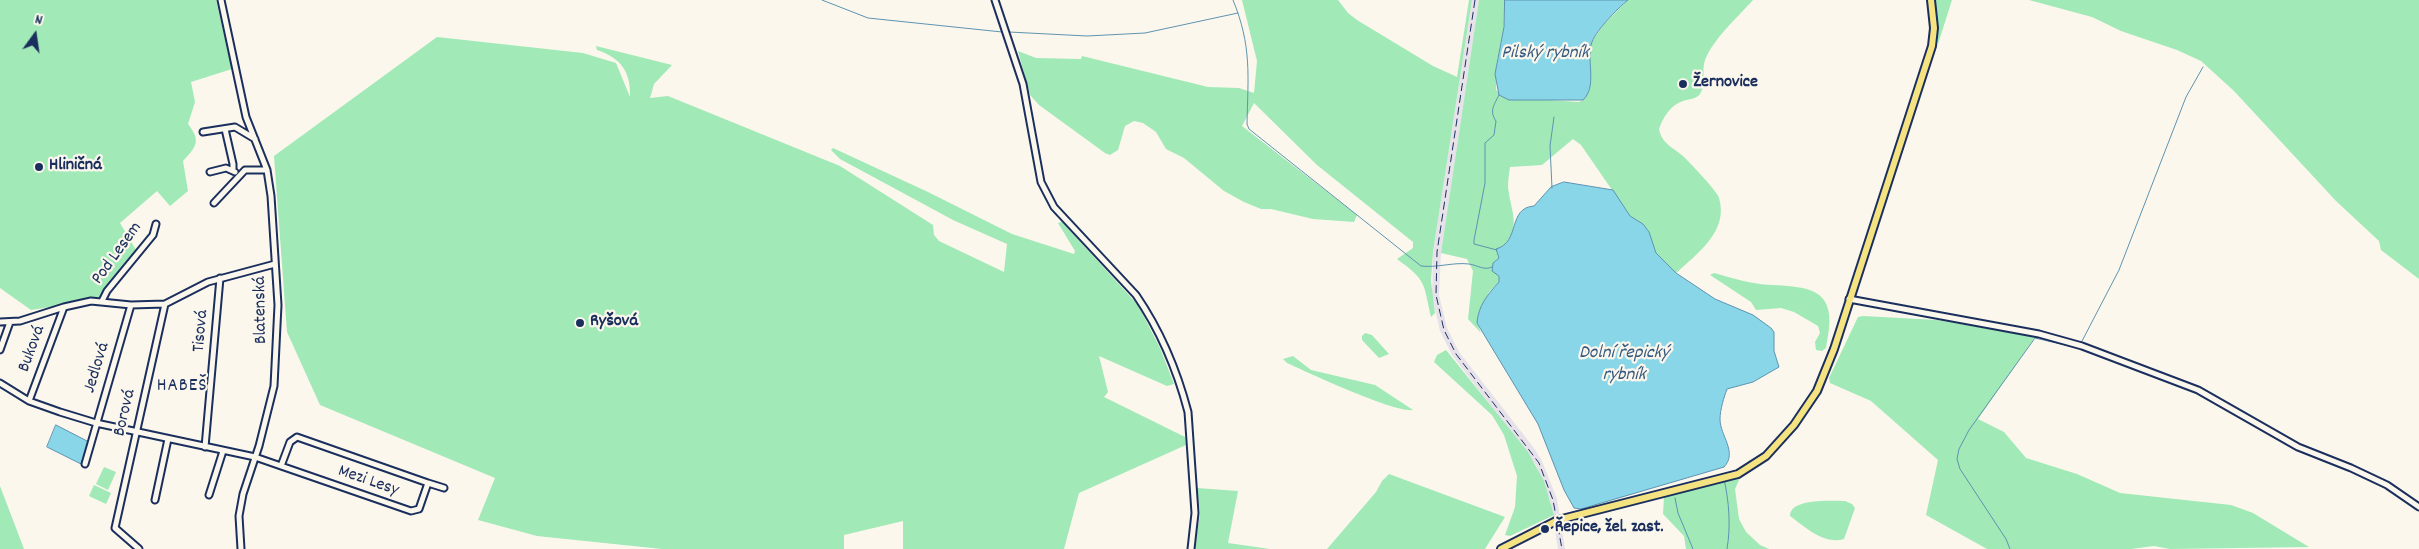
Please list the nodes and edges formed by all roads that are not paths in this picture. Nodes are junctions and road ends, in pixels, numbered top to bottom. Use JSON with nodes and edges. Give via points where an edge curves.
{"nodes":[{"id":1,"x":221,"y":0,"type":"edge"},
{"id":2,"x":995,"y":0,"type":"edge"},
{"id":3,"x":1931,"y":0,"type":"edge"},
{"id":4,"x":225,"y":129,"type":"junction"},
{"id":5,"x":203,"y":132,"type":"dead end"},
{"id":6,"x":255,"y":140,"type":"junction"},
{"id":7,"x":233,"y":170,"type":"junction"},
{"id":8,"x":267,"y":170,"type":"junction"},
{"id":9,"x":210,"y":172,"type":"dead end"},
{"id":10,"x":239,"y":176,"type":"junction"},
{"id":11,"x":214,"y":203,"type":"dead end"},
{"id":12,"x":156,"y":224,"type":"dead end"},
{"id":13,"x":275,"y":264,"type":"junction"},
{"id":14,"x":220,"y":278,"type":"junction"},
{"id":15,"x":1849,"y":299,"type":"junction"},
{"id":16,"x":102,"y":301,"type":"junction"},
{"id":17,"x":165,"y":304,"type":"junction"},
{"id":18,"x":131,"y":305,"type":"junction"},
{"id":19,"x":64,"y":307,"type":"junction"},
{"id":20,"x":0,"y":322,"type":"edge"},
{"id":21,"x":10,"y":322,"type":"junction"},
{"id":22,"x":0,"y":350,"type":"edge"},
{"id":23,"x":0,"y":383,"type":"edge"},
{"id":24,"x":29,"y":401,"type":"junction"},
{"id":25,"x":96,"y":423,"type":"junction"},
{"id":26,"x":136,"y":431,"type":"junction"},
{"id":27,"x":168,"y":439,"type":"junction"},
{"id":28,"x":206,"y":447,"type":"junction"},
{"id":29,"x":223,"y":451,"type":"junction"},
{"id":30,"x":255,"y":458,"type":"junction"},
{"id":31,"x":85,"y":464,"type":"dead end"},
{"id":32,"x":281,"y":466,"type":"junction"},
{"id":33,"x":428,"y":483,"type":"junction"},
{"id":34,"x":444,"y":488,"type":"dead end"},
{"id":35,"x":209,"y":495,"type":"dead end"},
{"id":36,"x":155,"y":500,"type":"dead end"},
{"id":37,"x":2419,"y":507,"type":"edge"},
{"id":38,"x":139,"y":549,"type":"edge"},
{"id":39,"x":241,"y":549,"type":"edge"},
{"id":40,"x":1190,"y":549,"type":"edge"},
{"id":41,"x":1501,"y":549,"type":"edge"}],
"edges":[{"from":1,"to":6,"type":"street","name":"Blatenská","via":[[246,117]]},
{"from":2,"to":40,"type":"street","via":[[1023,84],[1041,182],[1054,207],[1147,311],[1182,389],[1188,412],[1193,463],[1195,513]]},
{"from":3,"to":15,"type":"main road","via":[[1932,46]]},
{"from":4,"to":5,"type":"street"},
{"from":4,"to":6,"type":"street","via":[[235,127]]},
{"from":4,"to":7,"type":"street"},
{"from":6,"to":8,"type":"street","name":"Blatenská"},
{"from":7,"to":9,"type":"street","via":[[226,168]]},
{"from":7,"to":10,"type":"street"},
{"from":8,"to":10,"type":"street","via":[[249,169]]},
{"from":8,"to":13,"type":"street","name":"Blatenská"},
{"from":10,"to":11,"type":"street"},
{"from":12,"to":16,"type":"street","name":"Pod Lesem","via":[[154,235]]},
{"from":13,"to":14,"type":"street"},
{"from":13,"to":30,"type":"street","name":"Blatenská","via":[[277,361],[274,386]]},
{"from":14,"to":17,"type":"street"},
{"from":14,"to":28,"type":"street","name":"Tisová"},
{"from":15,"to":37,"type":"street","via":[[2039,334],[2082,346],[2198,390],[2298,447],[2387,485]]},
{"from":15,"to":41,"type":"main road","via":[[1817,391],[1766,456],[1738,474],[1716,481],[1558,520]]},
{"from":16,"to":18,"type":"street"},
{"from":16,"to":19,"type":"street"},
{"from":17,"to":18,"type":"street"},
{"from":17,"to":26,"type":"street","name":"Borová"},
{"from":18,"to":25,"type":"street","name":"Jedlová"},
{"from":19,"to":21,"type":"street","via":[[20,322]]},
{"from":19,"to":24,"type":"street","name":"Buková"},
{"from":20,"to":21,"type":"street"},
{"from":21,"to":22,"type":"street"},
{"from":23,"to":24,"type":"street","name":"Mezi Lesy"},
{"from":24,"to":25,"type":"street","name":"Mezi Lesy"},
{"from":25,"to":26,"type":"street","name":"Mezi Lesy"},
{"from":25,"to":31,"type":"street","name":"Jedlová"},
{"from":26,"to":27,"type":"street","name":"Mezi Lesy"},
{"from":26,"to":38,"type":"street","name":"Borová","via":[[115,528]]},
{"from":27,"to":28,"type":"street","name":"Mezi Lesy"},
{"from":27,"to":36,"type":"street"},
{"from":28,"to":29,"type":"street","name":"Mezi Lesy"},
{"from":29,"to":30,"type":"street","name":"Mezi Lesy"},
{"from":29,"to":35,"type":"street"},
{"from":30,"to":32,"type":"street","name":"Mezi Lesy"},
{"from":30,"to":39,"type":"street","name":"Blatenská","via":[[239,516]]},
{"from":32,"to":33,"type":"street","name":"Mezi Lesy","via":[[290,442],[296,438]]},
{"from":32,"to":33,"type":"street","name":"Mezi Lesy","via":[[411,511],[419,509]]},
{"from":33,"to":34,"type":"street","name":"Mezi Lesy"}]}
